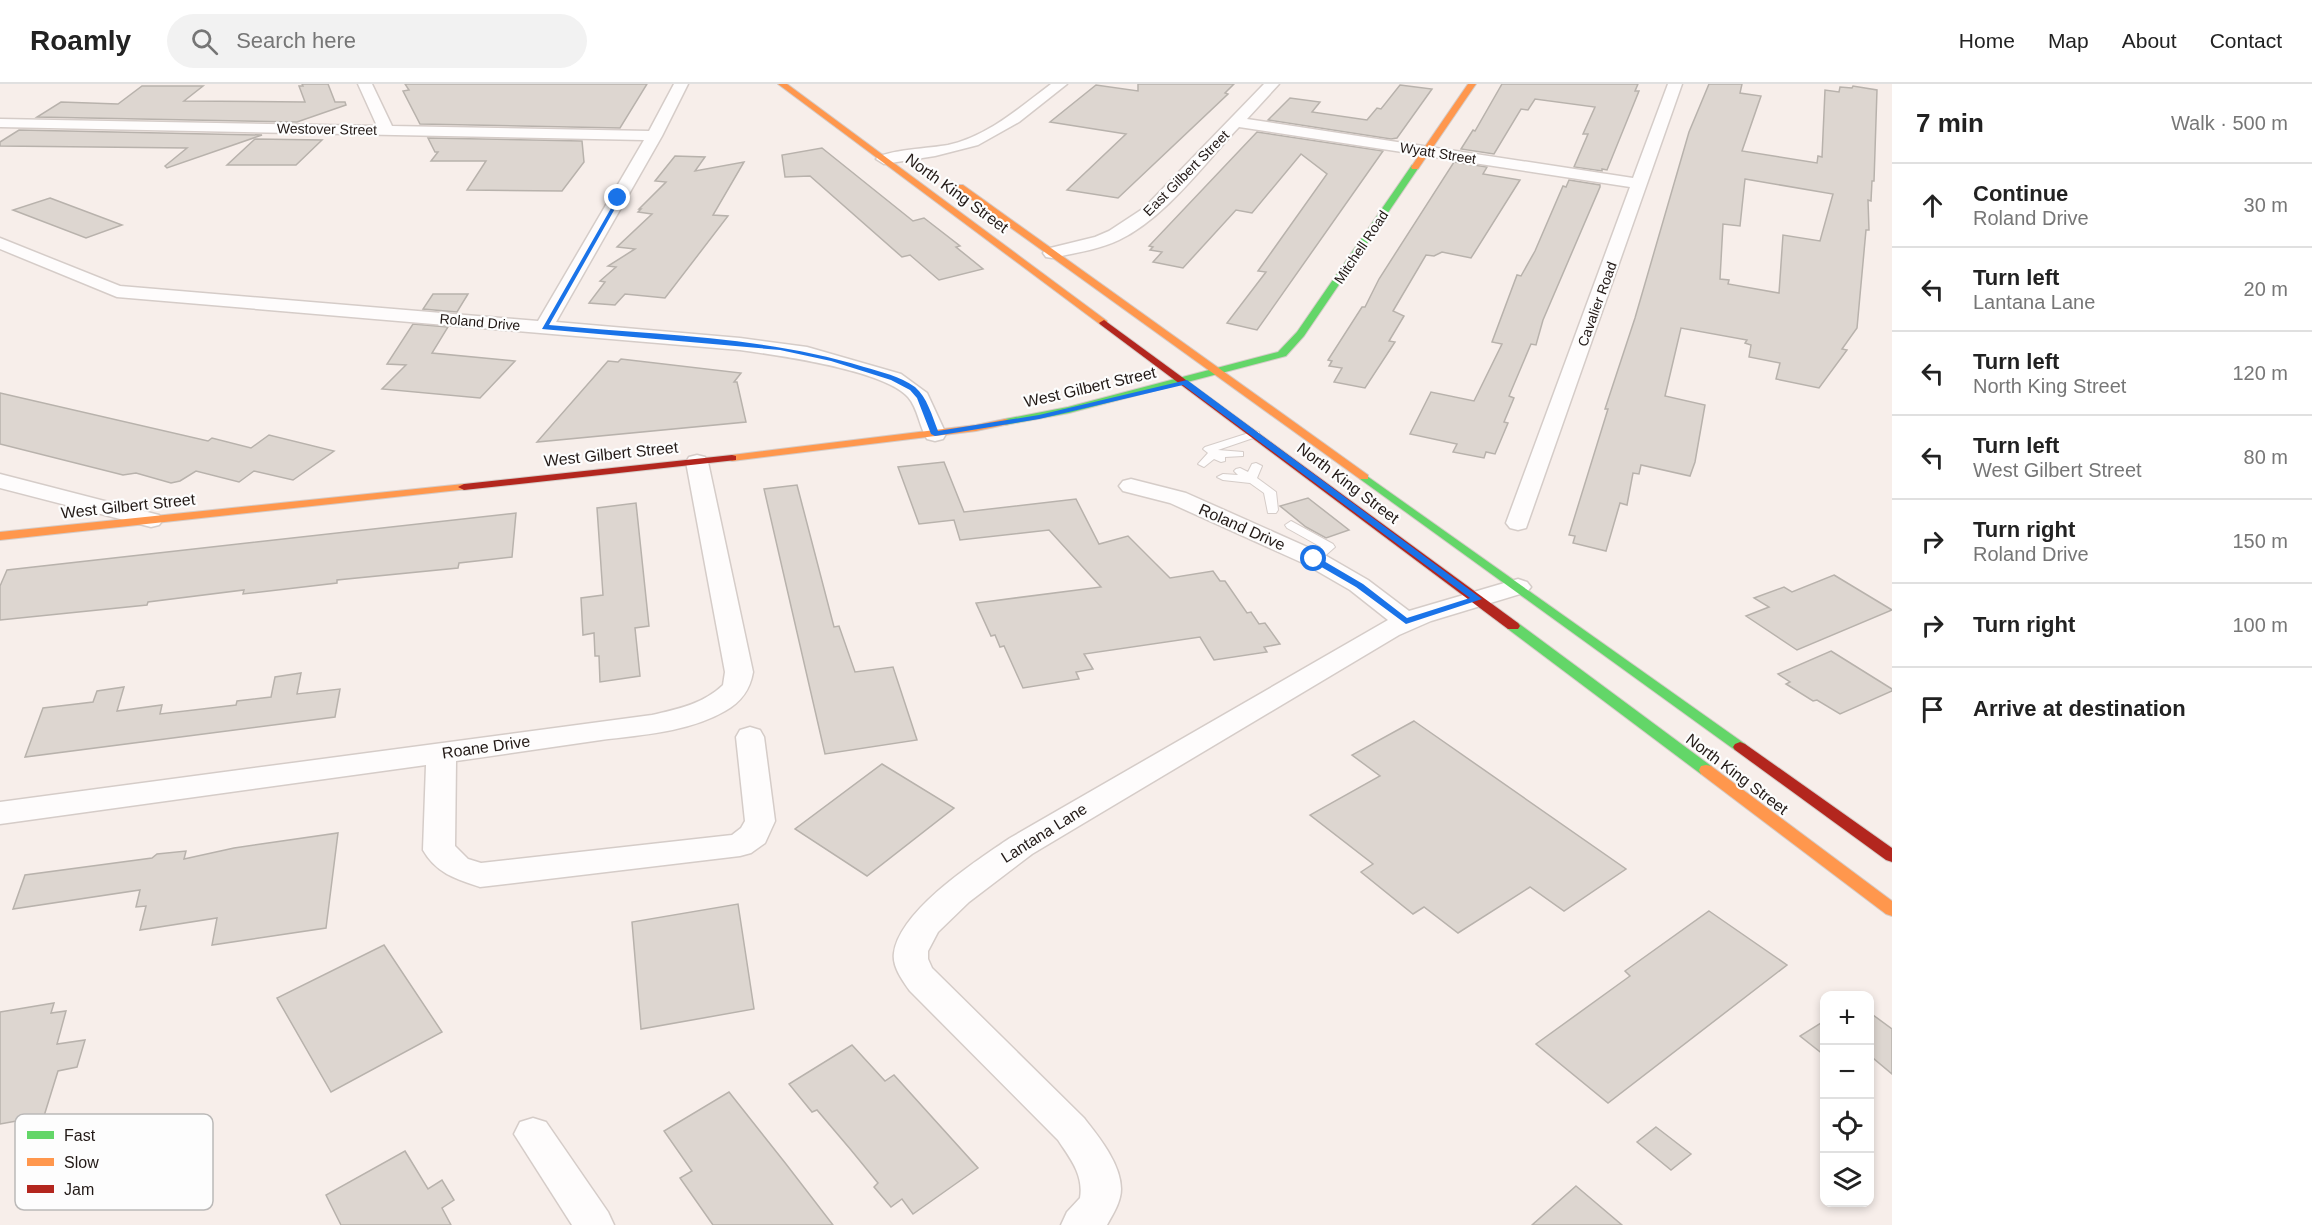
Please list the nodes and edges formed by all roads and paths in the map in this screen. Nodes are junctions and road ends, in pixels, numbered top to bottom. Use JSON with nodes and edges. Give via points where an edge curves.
{"nodes":[{"id":1,"x":365,"y":84,"type":"edge"},
{"id":2,"x":681,"y":84,"type":"edge"},
{"id":3,"x":782,"y":84,"type":"edge"},
{"id":4,"x":1060,"y":84,"type":"edge"},
{"id":5,"x":1272,"y":84,"type":"edge"},
{"id":6,"x":1472,"y":84,"type":"edge"},
{"id":7,"x":1675,"y":84,"type":"edge"},
{"id":8,"x":1236,"y":122,"type":"junction"},
{"id":9,"x":0,"y":123,"type":"edge"},
{"id":10,"x":386,"y":130,"type":"junction"},
{"id":11,"x":654,"y":136,"type":"junction"},
{"id":12,"x":895,"y":141,"type":"dead end"},
{"id":13,"x":1427,"y":151,"type":"junction"},
{"id":14,"x":913,"y":154,"type":"junction"},
{"id":15,"x":884,"y":159,"type":"junction"},
{"id":16,"x":932,"y":167,"type":"dead end"},
{"id":17,"x":950,"y":181,"type":"dead end"},
{"id":18,"x":1640,"y":184,"type":"junction"},
{"id":19,"x":0,"y":243,"type":"edge"},
{"id":20,"x":1052,"y":253,"type":"junction"},
{"id":21,"x":544,"y":327,"type":"junction"},
{"id":22,"x":1221,"y":372,"type":"junction"},
{"id":23,"x":1184,"y":382,"type":"junction"},
{"id":24,"x":935,"y":434,"type":"junction"},
{"id":25,"x":1255,"y":435,"type":"junction"},
{"id":26,"x":1239,"y":454,"type":"dead end"},
{"id":27,"x":1218,"y":456,"type":"junction"},
{"id":28,"x":697,"y":462,"type":"junction"},
{"id":29,"x":1204,"y":464,"type":"dead end"},
{"id":30,"x":1256,"y":466,"type":"dead end"},
{"id":31,"x":1240,"y":471,"type":"dead end"},
{"id":32,"x":1222,"y":477,"type":"dead end"},
{"id":33,"x":1251,"y":480,"type":"junction"},
{"id":34,"x":0,"y":481,"type":"edge"},
{"id":35,"x":1131,"y":486,"type":"dead end"},
{"id":36,"x":1272,"y":510,"type":"dead end"},
{"id":37,"x":151,"y":520,"type":"junction"},
{"id":38,"x":1518,"y":523,"type":"dead end"},
{"id":39,"x":1291,"y":525,"type":"dead end"},
{"id":40,"x":0,"y":537,"type":"edge"},
{"id":41,"x":1322,"y":553,"type":"junction"},
{"id":42,"x":1518,"y":587,"type":"junction"},
{"id":43,"x":1477,"y":599,"type":"junction"},
{"id":44,"x":1406,"y":621,"type":"junction"},
{"id":45,"x":750,"y":737,"type":"dead end"},
{"id":46,"x":441,"y":753,"type":"junction"},
{"id":47,"x":0,"y":813,"type":"edge"},
{"id":48,"x":1892,"y":856,"type":"edge"},
{"id":49,"x":1892,"y":910,"type":"edge"},
{"id":50,"x":533,"y":1134,"type":"dead end"},
{"id":51,"x":594,"y":1225,"type":"edge"},
{"id":52,"x":1081,"y":1225,"type":"edge"}],
"edges":[{"from":1,"to":10,"type":"street"},
{"from":2,"to":11,"type":"street"},
{"from":3,"to":15,"type":"main road","name":"North King Street"},
{"from":4,"to":14,"type":"street","via":[[983,137]]},
{"from":5,"to":8,"type":"street","name":"East Gilbert Street"},
{"from":6,"to":13,"type":"main road","name":"Mitchell Road"},
{"from":7,"to":18,"type":"street","name":"Cavalier Road"},
{"from":8,"to":13,"type":"street","name":"Wyatt Street"},
{"from":8,"to":20,"type":"street","name":"East Gilbert Street","via":[[1150,212],[1129,227],[1101,241]]},
{"from":9,"to":10,"type":"street","name":"Westover Street"},
{"from":10,"to":11,"type":"street","name":"Westover Street"},
{"from":11,"to":21,"type":"street"},
{"from":12,"to":14,"type":"main road","name":"North King Street"},
{"from":13,"to":18,"type":"street","name":"Wyatt Street"},
{"from":13,"to":22,"type":"main road","name":"Mitchell Road","via":[[1294,343],[1274,357]]},
{"from":14,"to":15,"type":"street"},
{"from":14,"to":16,"type":"main road","name":"North King Street"},
{"from":15,"to":23,"type":"main road","name":"North King Street"},
{"from":17,"to":20,"type":"main road","name":"North King Street"},
{"from":18,"to":38,"type":"street","name":"Cavalier Road"},
{"from":19,"to":21,"type":"street","name":"Roland Drive","via":[[117,291]]},
{"from":20,"to":22,"type":"main road","name":"North King Street"},
{"from":21,"to":24,"type":"street","name":"Roland Drive","via":[[780,348],[833,359],[894,378],[912,389],[920,397]]},
{"from":22,"to":23,"type":"main road","name":"West Gilbert Street"},
{"from":22,"to":42,"type":"main road","name":"North King Street"},
{"from":23,"to":24,"type":"main road","name":"West Gilbert Street","via":[[1049,415]]},
{"from":23,"to":25,"type":"main road","name":"North King Street"},
{"from":24,"to":28,"type":"main road","name":"West Gilbert Street"},
{"from":25,"to":27,"type":"lane","via":[[1209,449]]},
{"from":25,"to":43,"type":"main road","name":"North King Street"},
{"from":26,"to":27,"type":"lane"},
{"from":27,"to":29,"type":"lane"},
{"from":28,"to":37,"type":"main road","name":"West Gilbert Street"},
{"from":28,"to":46,"type":"street","name":"Roane Drive","via":[[739,672],[736,688],[693,715],[663,722]]},
{"from":30,"to":33,"type":"lane"},
{"from":31,"to":33,"type":"lane"},
{"from":32,"to":33,"type":"lane"},
{"from":33,"to":36,"type":"lane","via":[[1270,492]]},
{"from":34,"to":37,"type":"street"},
{"from":35,"to":41,"type":"street","name":"Roland Drive","via":[[1178,498]]},
{"from":37,"to":40,"type":"main road","name":"West Gilbert Street"},
{"from":39,"to":41,"type":"lane"},
{"from":41,"to":44,"type":"street","name":"Roland Drive"},
{"from":42,"to":43,"type":"street","name":"Lantana Lane"},
{"from":42,"to":48,"type":"main road","name":"North King Street"},
{"from":43,"to":44,"type":"street","name":"Lantana Lane"},
{"from":43,"to":49,"type":"main road","name":"North King Street"},
{"from":44,"to":52,"type":"street","name":"Lantana Lane","via":[[1021,846],[941,908],[918,936],[911,951],[912,968],[922,981],[1071,1129],[1089,1153],[1100,1176],[1102,1198],[1095,1213]]},
{"from":45,"to":46,"type":"street","via":[[760,821],[754,835],[740,845],[480,875],[457,867],[439,850]]},
{"from":46,"to":47,"type":"street","name":"Roane Drive"},
{"from":50,"to":51,"type":"street"}]}
